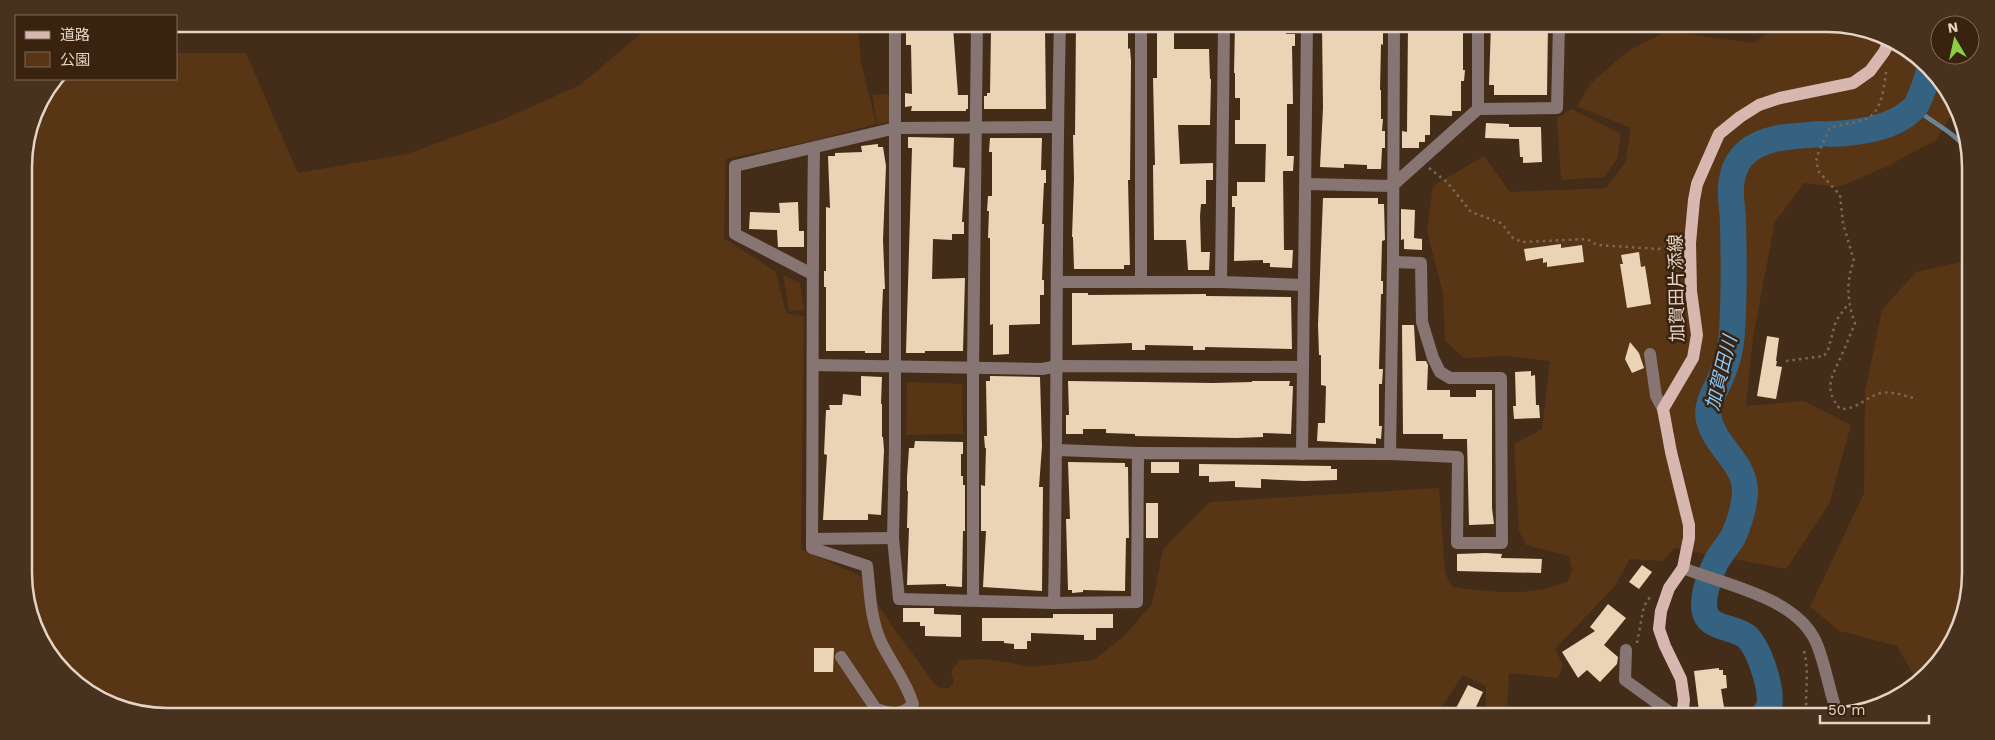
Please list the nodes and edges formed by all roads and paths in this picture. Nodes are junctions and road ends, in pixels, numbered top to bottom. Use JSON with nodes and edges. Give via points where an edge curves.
{"nodes":[{"id":1,"x":895,"y":32,"type":"edge"},
{"id":2,"x":977,"y":32,"type":"edge"},
{"id":3,"x":1060,"y":32,"type":"edge"},
{"id":4,"x":1141,"y":32,"type":"edge"},
{"id":5,"x":1224,"y":32,"type":"edge"},
{"id":6,"x":1307,"y":32,"type":"edge"},
{"id":7,"x":1394,"y":32,"type":"edge"},
{"id":8,"x":1478,"y":32,"type":"edge"},
{"id":9,"x":1559,"y":32,"type":"edge"},
{"id":10,"x":1887,"y":46,"type":"edge"},
{"id":11,"x":1886,"y":70,"type":"dead end"},
{"id":12,"x":1478,"y":109,"type":"junction"},
{"id":13,"x":1058,"y":126,"type":"junction"},
{"id":14,"x":976,"y":127,"type":"junction"},
{"id":15,"x":896,"y":128,"type":"junction"},
{"id":16,"x":814,"y":149,"type":"junction"},
{"id":17,"x":1420,"y":161,"type":"junction"},
{"id":18,"x":1306,"y":184,"type":"junction"},
{"id":19,"x":1392,"y":186,"type":"junction"},
{"id":20,"x":1679,"y":228,"type":"dead end"},
{"id":21,"x":1393,"y":262,"type":"junction"},
{"id":22,"x":812,"y":274,"type":"junction"},
{"id":23,"x":1058,"y":282,"type":"junction"},
{"id":24,"x":1141,"y":282,"type":"junction"},
{"id":25,"x":1221,"y":282,"type":"junction"},
{"id":26,"x":1303,"y":285,"type":"junction"},
{"id":27,"x":1848,"y":304,"type":"junction"},
{"id":28,"x":1650,"y":354,"type":"dead end"},
{"id":29,"x":1786,"y":361,"type":"dead end"},
{"id":30,"x":813,"y":365,"type":"junction"},
{"id":31,"x":1058,"y":366,"type":"junction"},
{"id":32,"x":895,"y":367,"type":"junction"},
{"id":33,"x":1302,"y":367,"type":"junction"},
{"id":34,"x":973,"y":368,"type":"junction"},
{"id":35,"x":1917,"y":399,"type":"dead end"},
{"id":36,"x":1663,"y":409,"type":"junction"},
{"id":37,"x":1057,"y":450,"type":"junction"},
{"id":38,"x":1138,"y":453,"type":"junction"},
{"id":39,"x":1302,"y":454,"type":"junction"},
{"id":40,"x":1390,"y":454,"type":"junction"},
{"id":41,"x":893,"y":538,"type":"junction"},
{"id":42,"x":812,"y":539,"type":"junction"},
{"id":43,"x":1687,"y":570,"type":"junction"},
{"id":44,"x":1655,"y":589,"type":"dead end"},
{"id":45,"x":973,"y":600,"type":"junction"},
{"id":46,"x":1054,"y":603,"type":"junction"},
{"id":47,"x":1803,"y":648,"type":"dead end"},
{"id":48,"x":1626,"y":650,"type":"dead end"},
{"id":49,"x":841,"y":657,"type":"dead end"},
{"id":50,"x":1625,"y":663,"type":"junction"},
{"id":51,"x":1663,"y":707,"type":"edge"},
{"id":52,"x":1683,"y":707,"type":"edge"},
{"id":53,"x":1806,"y":707,"type":"edge"},
{"id":54,"x":1836,"y":707,"type":"edge"},
{"id":55,"x":874,"y":708,"type":"edge"},
{"id":56,"x":909,"y":708,"type":"edge"}],
"edges":[{"from":1,"to":15,"type":"street"},
{"from":2,"to":14,"type":"street"},
{"from":3,"to":13,"type":"street"},
{"from":4,"to":24,"type":"street"},
{"from":5,"to":25,"type":"street"},
{"from":6,"to":18,"type":"street"},
{"from":7,"to":19,"type":"street"},
{"from":8,"to":12,"type":"street"},
{"from":9,"to":12,"type":"street","via":[[1558,108]]},
{"from":10,"to":36,"type":"main road","name":"加賀田片添線","via":[[1870,71],[1853,83],[1759,105],[1719,134],[1697,184],[1694,200],[1690,243],[1691,291],[1697,335],[1693,358]]},
{"from":11,"to":27,"type":"path","via":[[1877,109],[1867,119],[1830,128],[1816,161],[1819,172],[1840,196],[1842,204],[1843,223],[1854,261],[1849,274]]},
{"from":12,"to":17,"type":"street"},
{"from":13,"to":14,"type":"street"},
{"from":13,"to":23,"type":"street"},
{"from":14,"to":15,"type":"street"},
{"from":14,"to":34,"type":"street"},
{"from":15,"to":16,"type":"street"},
{"from":15,"to":32,"type":"street"},
{"from":16,"to":22,"type":"street"},
{"from":16,"to":22,"type":"street","via":[[735,166],[735,234]]},
{"from":17,"to":19,"type":"street"},
{"from":17,"to":20,"type":"path","via":[[1447,182],[1471,212],[1500,223],[1513,238],[1522,242],[1587,239],[1597,245],[1660,249],[1668,246]]},
{"from":18,"to":19,"type":"street"},
{"from":18,"to":26,"type":"street"},
{"from":19,"to":21,"type":"street"},
{"from":21,"to":40,"type":"street"},
{"from":21,"to":40,"type":"street","via":[[1421,263],[1422,322],[1440,372],[1450,378],[1501,378],[1502,543],[1457,543],[1458,457]]},
{"from":22,"to":30,"type":"street"},
{"from":23,"to":24,"type":"street"},
{"from":23,"to":31,"type":"street"},
{"from":24,"to":25,"type":"street"},
{"from":25,"to":26,"type":"street"},
{"from":26,"to":33,"type":"street"},
{"from":27,"to":29,"type":"path","via":[[1836,321],[1824,356]]},
{"from":27,"to":35,"type":"path","via":[[1855,324],[1833,372],[1832,398],[1840,409],[1858,406],[1880,393],[1896,393]]},
{"from":28,"to":36,"type":"street","via":[[1656,396]]},
{"from":30,"to":32,"type":"street"},
{"from":30,"to":42,"type":"street"},
{"from":31,"to":33,"type":"street"},
{"from":31,"to":34,"type":"street","via":[[1042,369]]},
{"from":31,"to":37,"type":"street"},
{"from":32,"to":34,"type":"street"},
{"from":32,"to":41,"type":"street"},
{"from":33,"to":39,"type":"street"},
{"from":34,"to":45,"type":"street"},
{"from":36,"to":43,"type":"main road","via":[[1689,525]]},
{"from":37,"to":38,"type":"street"},
{"from":37,"to":46,"type":"street"},
{"from":38,"to":39,"type":"street"},
{"from":38,"to":46,"type":"street","via":[[1137,602]]},
{"from":39,"to":40,"type":"street"},
{"from":41,"to":42,"type":"street"},
{"from":41,"to":45,"type":"street","via":[[899,599]]},
{"from":42,"to":56,"type":"street","via":[[812,548],[867,566],[874,621],[909,691],[913,704]]},
{"from":43,"to":52,"type":"main road","via":[[1669,588],[1659,629],[1681,679]]},
{"from":43,"to":54,"type":"street","via":[[1787,609],[1810,630],[1817,643]]},
{"from":44,"to":50,"type":"path","via":[[1644,606],[1640,635],[1632,657]]},
{"from":45,"to":46,"type":"street"},
{"from":47,"to":53,"type":"path","via":[[1807,670]]},
{"from":48,"to":50,"type":"street"},
{"from":49,"to":55,"type":"street"},
{"from":50,"to":51,"type":"street","via":[[1625,680]]}]}
